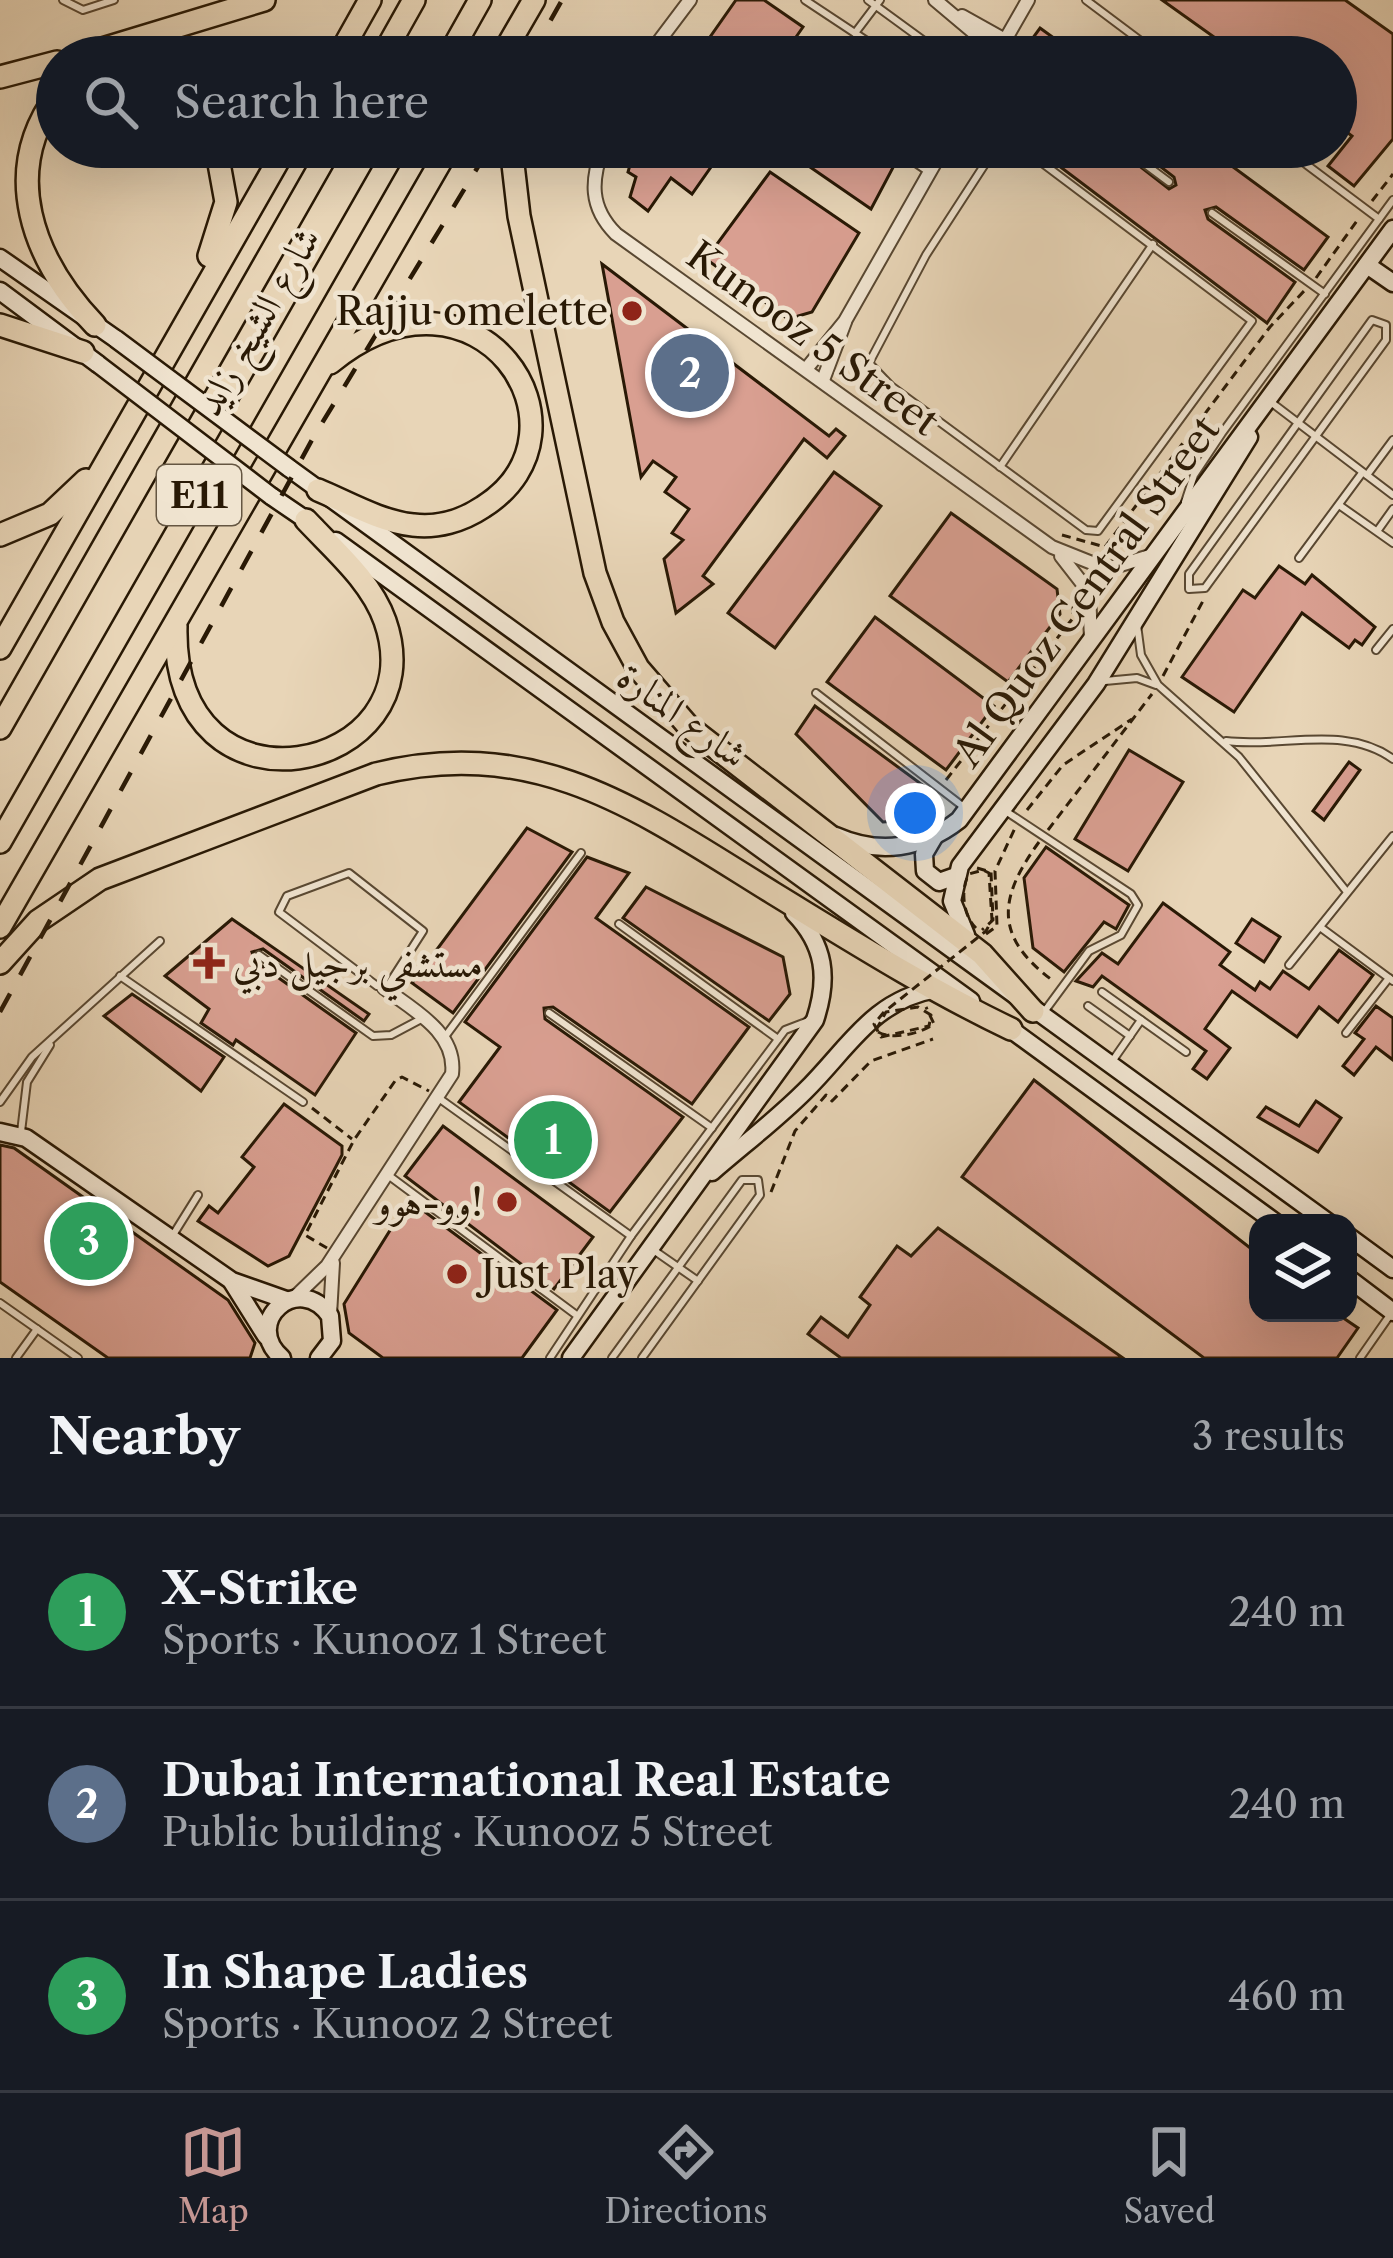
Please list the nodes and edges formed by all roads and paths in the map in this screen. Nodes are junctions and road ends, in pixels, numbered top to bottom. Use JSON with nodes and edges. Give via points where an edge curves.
{"nodes":[{"id":1,"x":63,"y":0,"type":"edge"},
{"id":2,"x":114,"y":0,"type":"edge"},
{"id":3,"x":234,"y":0,"type":"edge"},
{"id":4,"x":265,"y":0,"type":"edge"},
{"id":5,"x":370,"y":0,"type":"edge"},
{"id":6,"x":414,"y":0,"type":"edge"},
{"id":7,"x":480,"y":0,"type":"edge"},
{"id":8,"x":690,"y":0,"type":"edge"},
{"id":9,"x":806,"y":0,"type":"edge"},
{"id":10,"x":935,"y":0,"type":"edge"},
{"id":11,"x":1028,"y":0,"type":"edge"},
{"id":12,"x":1086,"y":0,"type":"edge"},
{"id":13,"x":533,"y":2,"type":"edge"},
{"id":14,"x":874,"y":2,"type":"edge"},
{"id":15,"x":161,"y":30,"type":"junction"},
{"id":16,"x":855,"y":33,"type":"junction"},
{"id":17,"x":142,"y":36,"type":"edge"},
{"id":18,"x":350,"y":36,"type":"edge"},
{"id":19,"x":394,"y":36,"type":"edge"},
{"id":20,"x":460,"y":36,"type":"edge"},
{"id":21,"x":513,"y":36,"type":"edge"},
{"id":22,"x":522,"y":36,"type":"edge"},
{"id":23,"x":663,"y":36,"type":"edge"},
{"id":24,"x":860,"y":36,"type":"edge"},
{"id":25,"x":919,"y":36,"type":"edge"},
{"id":26,"x":981,"y":36,"type":"edge"},
{"id":27,"x":1009,"y":36,"type":"edge"},
{"id":28,"x":1134,"y":36,"type":"edge"},
{"id":29,"x":36,"y":68,"type":"edge"},
{"id":30,"x":0,"y":77,"type":"edge"},
{"id":31,"x":36,"y":114,"type":"edge"},
{"id":32,"x":223,"y":168,"type":"edge"},
{"id":33,"x":274,"y":168,"type":"edge"},
{"id":34,"x":319,"y":168,"type":"edge"},
{"id":35,"x":385,"y":168,"type":"edge"},
{"id":36,"x":437,"y":168,"type":"edge"},
{"id":37,"x":513,"y":168,"type":"edge"},
{"id":38,"x":598,"y":168,"type":"edge"},
{"id":39,"x":924,"y":168,"type":"edge"},
{"id":40,"x":932,"y":168,"type":"edge"},
{"id":41,"x":982,"y":168,"type":"edge"},
{"id":42,"x":1050,"y":168,"type":"edge"},
{"id":43,"x":1150,"y":168,"type":"edge"},
{"id":44,"x":1310,"y":168,"type":"edge"},
{"id":45,"x":930,"y":172,"type":"junction"},
{"id":46,"x":1393,"y":174,"type":"edge"},
{"id":47,"x":1169,"y":182,"type":"dead end"},
{"id":48,"x":1393,"y":200,"type":"edge"},
{"id":49,"x":1366,"y":209,"type":"junction"},
{"id":50,"x":1213,"y":213,"type":"dead end"},
{"id":51,"x":1386,"y":224,"type":"edge"},
{"id":52,"x":1153,"y":244,"type":"junction"},
{"id":53,"x":1387,"y":251,"type":"edge"},
{"id":54,"x":0,"y":258,"type":"edge"},
{"id":55,"x":1366,"y":265,"type":"junction"},
{"id":56,"x":1393,"y":283,"type":"edge"},
{"id":57,"x":1311,"y":284,"type":"junction"},
{"id":58,"x":0,"y":291,"type":"edge"},
{"id":59,"x":1324,"y":294,"type":"junction"},
{"id":60,"x":193,"y":308,"type":"junction"},
{"id":61,"x":845,"y":321,"type":"junction"},
{"id":62,"x":0,"y":325,"type":"edge"},
{"id":63,"x":95,"y":325,"type":"junction"},
{"id":64,"x":90,"y":358,"type":"junction"},
{"id":65,"x":807,"y":368,"type":"junction"},
{"id":66,"x":320,"y":371,"type":"junction"},
{"id":67,"x":823,"y":380,"type":"junction"},
{"id":68,"x":1265,"y":398,"type":"junction"},
{"id":69,"x":1296,"y":423,"type":"junction"},
{"id":70,"x":1314,"y":438,"type":"junction"},
{"id":71,"x":1393,"y":440,"type":"edge"},
{"id":72,"x":1389,"y":452,"type":"edge"},
{"id":73,"x":111,"y":453,"type":"junction"},
{"id":74,"x":1000,"y":467,"type":"junction"},
{"id":75,"x":1364,"y":474,"type":"junction"},
{"id":76,"x":318,"y":490,"type":"junction"},
{"id":77,"x":1393,"y":495,"type":"edge"},
{"id":78,"x":1339,"y":505,"type":"junction"},
{"id":79,"x":1393,"y":509,"type":"edge"},
{"id":80,"x":1184,"y":511,"type":"junction"},
{"id":81,"x":306,"y":520,"type":"junction"},
{"id":82,"x":1377,"y":532,"type":"junction"},
{"id":83,"x":0,"y":535,"type":"edge"},
{"id":84,"x":1393,"y":543,"type":"edge"},
{"id":85,"x":1052,"y":547,"type":"junction"},
{"id":86,"x":1156,"y":553,"type":"junction"},
{"id":87,"x":1299,"y":558,"type":"dead end"},
{"id":88,"x":1071,"y":588,"type":"dead end"},
{"id":89,"x":1137,"y":621,"type":"junction"},
{"id":90,"x":176,"y":624,"type":"junction"},
{"id":91,"x":1393,"y":629,"type":"edge"},
{"id":92,"x":1090,"y":645,"type":"junction"},
{"id":93,"x":0,"y":648,"type":"edge"},
{"id":94,"x":1376,"y":650,"type":"dead end"},
{"id":95,"x":1096,"y":684,"type":"junction"},
{"id":96,"x":1158,"y":686,"type":"junction"},
{"id":97,"x":815,"y":693,"type":"dead end"},
{"id":98,"x":0,"y":728,"type":"edge"},
{"id":99,"x":1222,"y":741,"type":"junction"},
{"id":100,"x":1393,"y":759,"type":"edge"},
{"id":101,"x":939,"y":789,"type":"junction"},
{"id":102,"x":968,"y":811,"type":"junction"},
{"id":103,"x":1011,"y":815,"type":"junction"},
{"id":104,"x":824,"y":831,"type":"junction"},
{"id":105,"x":1044,"y":836,"type":"junction"},
{"id":106,"x":1393,"y":836,"type":"edge"},
{"id":107,"x":935,"y":837,"type":"junction"},
{"id":108,"x":0,"y":842,"type":"edge"},
{"id":109,"x":581,"y":853,"type":"dead end"},
{"id":110,"x":956,"y":876,"type":"junction"},
{"id":111,"x":1347,"y":892,"type":"junction"},
{"id":112,"x":777,"y":895,"type":"junction"},
{"id":113,"x":619,"y":924,"type":"dead end"},
{"id":114,"x":0,"y":927,"type":"edge"},
{"id":115,"x":1320,"y":927,"type":"junction"},
{"id":116,"x":160,"y":941,"type":"dead end"},
{"id":117,"x":982,"y":954,"type":"junction"},
{"id":118,"x":260,"y":956,"type":"dead end"},
{"id":119,"x":0,"y":963,"type":"edge"},
{"id":120,"x":1289,"y":965,"type":"dead end"},
{"id":121,"x":120,"y":976,"type":"junction"},
{"id":122,"x":1047,"y":976,"type":"dead end"},
{"id":123,"x":1391,"y":979,"type":"edge"},
{"id":124,"x":384,"y":988,"type":"junction"},
{"id":125,"x":935,"y":989,"type":"junction"},
{"id":126,"x":1102,"y":992,"type":"dead end"},
{"id":127,"x":1088,"y":1006,"type":"dead end"},
{"id":128,"x":549,"y":1013,"type":"dead end"},
{"id":129,"x":1037,"y":1013,"type":"junction"},
{"id":130,"x":424,"y":1018,"type":"junction"},
{"id":131,"x":815,"y":1019,"type":"junction"},
{"id":132,"x":1142,"y":1020,"type":"junction"},
{"id":133,"x":1011,"y":1029,"type":"junction"},
{"id":134,"x":863,"y":1033,"type":"dead end"},
{"id":135,"x":1346,"y":1033,"type":"dead end"},
{"id":136,"x":1130,"y":1036,"type":"junction"},
{"id":137,"x":444,"y":1038,"type":"junction"},
{"id":138,"x":933,"y":1039,"type":"dead end"},
{"id":139,"x":778,"y":1040,"type":"junction"},
{"id":140,"x":52,"y":1043,"type":"junction"},
{"id":141,"x":1186,"y":1052,"type":"dead end"},
{"id":142,"x":1109,"y":1066,"type":"junction"},
{"id":143,"x":837,"y":1080,"type":"dead end"},
{"id":144,"x":826,"y":1095,"type":"junction"},
{"id":145,"x":440,"y":1099,"type":"junction"},
{"id":146,"x":1,"y":1100,"type":"edge"},
{"id":147,"x":303,"y":1102,"type":"joint"},
{"id":148,"x":26,"y":1105,"type":"junction"},
{"id":149,"x":712,"y":1128,"type":"junction"},
{"id":150,"x":0,"y":1132,"type":"edge"},
{"id":151,"x":19,"y":1135,"type":"junction"},
{"id":152,"x":354,"y":1140,"type":"junction"},
{"id":153,"x":386,"y":1173,"type":"junction"},
{"id":154,"x":688,"y":1192,"type":"junction"},
{"id":155,"x":198,"y":1195,"type":"dead end"},
{"id":156,"x":765,"y":1203,"type":"dead end"},
{"id":157,"x":1264,"y":1214,"type":"edge"},
{"id":158,"x":1316,"y":1214,"type":"edge"},
{"id":159,"x":632,"y":1236,"type":"junction"},
{"id":160,"x":171,"y":1238,"type":"junction"},
{"id":161,"x":1357,"y":1242,"type":"edge"},
{"id":162,"x":649,"y":1247,"type":"junction"},
{"id":163,"x":1369,"y":1251,"type":"junction"},
{"id":164,"x":335,"y":1253,"type":"junction"},
{"id":165,"x":1393,"y":1259,"type":"edge"},
{"id":166,"x":678,"y":1267,"type":"junction"},
{"id":167,"x":1393,"y":1269,"type":"edge"},
{"id":168,"x":232,"y":1281,"type":"junction"},
{"id":169,"x":698,"y":1281,"type":"junction"},
{"id":170,"x":1357,"y":1285,"type":"edge"},
{"id":171,"x":290,"y":1298,"type":"junction"},
{"id":172,"x":0,"y":1304,"type":"edge"},
{"id":173,"x":1393,"y":1312,"type":"edge"},
{"id":174,"x":576,"y":1315,"type":"junction"},
{"id":175,"x":332,"y":1324,"type":"junction"},
{"id":176,"x":37,"y":1329,"type":"junction"},
{"id":177,"x":65,"y":1349,"type":"junction"},
{"id":178,"x":271,"y":1349,"type":"edge"},
{"id":179,"x":16,"y":1358,"type":"edge"},
{"id":180,"x":58,"y":1358,"type":"edge"},
{"id":181,"x":78,"y":1358,"type":"edge"},
{"id":182,"x":319,"y":1358,"type":"edge"},
{"id":183,"x":347,"y":1358,"type":"edge"},
{"id":184,"x":550,"y":1358,"type":"edge"},
{"id":185,"x":572,"y":1358,"type":"edge"},
{"id":186,"x":613,"y":1358,"type":"edge"},
{"id":187,"x":642,"y":1358,"type":"edge"},
{"id":188,"x":1360,"y":1358,"type":"edge"}],
"edges":[{"from":1,"to":2,"type":"lane","via":[[83,10]]},
{"from":3,"to":15,"type":"street"},
{"from":4,"to":15,"type":"highway"},
{"from":5,"to":18,"type":"highway"},
{"from":6,"to":19,"type":"highway"},
{"from":7,"to":20,"type":"highway"},
{"from":8,"to":23,"type":"street"},
{"from":9,"to":16,"type":"lane"},
{"from":10,"to":26,"type":"street"},
{"from":11,"to":27,"type":"street"},
{"from":12,"to":28,"type":"lane"},
{"from":13,"to":21,"type":"highway"},
{"from":13,"to":22,"type":"highway"},
{"from":14,"to":16,"type":"lane"},
{"from":14,"to":25,"type":"lane"},
{"from":15,"to":17,"type":"highway"},
{"from":16,"to":24,"type":"lane"},
{"from":29,"to":30,"type":"highway"},
{"from":31,"to":63,"type":"highway","via":[[14,146],[9,210],[29,254]]},
{"from":32,"to":60,"type":"highway","via":[[224,218]]},
{"from":33,"to":60,"type":"highway"},
{"from":34,"to":98,"type":"highway","name":"شارع الشيخ زايد","number":"E11"},
{"from":35,"to":108,"type":"highway","name":"شارع الشيخ زايد","number":"E11"},
{"from":36,"to":66,"type":"highway"},
{"from":37,"to":104,"type":"highway","via":[[589,548],[613,622],[670,709]]},
{"from":38,"to":65,"type":"street","name":"Kunooz 5 Street","via":[[593,190],[609,227]]},
{"from":39,"to":45,"type":"lane"},
{"from":40,"to":45,"type":"street"},
{"from":41,"to":74,"type":"lane","via":[[869,359],[876,375]]},
{"from":42,"to":52,"type":"lane"},
{"from":43,"to":47,"type":"lane"},
{"from":44,"to":49,"type":"lane"},
{"from":45,"to":61,"type":"street"},
{"from":46,"to":49,"type":"path"},
{"from":48,"to":51,"type":"lane"},
{"from":49,"to":51,"type":"lane"},
{"from":49,"to":57,"type":"path"},
{"from":50,"to":57,"type":"lane"},
{"from":51,"to":53,"type":"main road","name":"Al Quoz Central Street"},
{"from":51,"to":59,"type":"lane"},
{"from":52,"to":74,"type":"lane"},
{"from":52,"to":74,"type":"lane","via":[[1247,313],[1250,330],[1102,530],[1086,530]]},
{"from":53,"to":55,"type":"main road","name":"Al Quoz Central Street"},
{"from":54,"to":63,"type":"main road","name":"شارع المنارة"},
{"from":55,"to":56,"type":"main road"},
{"from":55,"to":68,"type":"main road","name":"Al Quoz Central Street"},
{"from":57,"to":59,"type":"lane"},
{"from":57,"to":85,"type":"path","via":[[1105,547],[1064,532]]},
{"from":58,"to":64,"type":"main road","name":"شارع المنارة"},
{"from":59,"to":80,"type":"lane","via":[[1199,466]]},
{"from":60,"to":73,"type":"highway"},
{"from":61,"to":65,"type":"street"},
{"from":61,"to":67,"type":"street"},
{"from":62,"to":64,"type":"highway"},
{"from":63,"to":76,"type":"main road","name":"شارع المنارة","bridge":true},
{"from":64,"to":81,"type":"main road","name":"شارع المنارة","bridge":true},
{"from":65,"to":67,"type":"street","name":"Kunooz 5 Street"},
{"from":66,"to":76,"type":"highway","via":[[389,327],[425,321],[463,328],[496,348],[519,378],[530,434],[502,493],[453,521],[396,522]]},
{"from":66,"to":90,"type":"highway"},
{"from":67,"to":85,"type":"street","name":"Kunooz 5 Street"},
{"from":68,"to":69,"type":"lane"},
{"from":68,"to":80,"type":"main road","name":"Al Quoz Central Street"},
{"from":68,"to":89,"type":"main road","name":"Al Quoz Central Street"},
{"from":69,"to":70,"type":"lane"},
{"from":69,"to":70,"type":"lane","via":[[1366,326],[1383,322],[1386,340]]},
{"from":69,"to":70,"type":"lane","via":[[1186,578],[1189,589],[1205,588]]},
{"from":70,"to":75,"type":"lane"},
{"from":71,"to":72,"type":"lane"},
{"from":72,"to":75,"type":"lane"},
{"from":73,"to":83,"type":"highway","via":[[50,514]]},
{"from":73,"to":93,"type":"highway"},
{"from":75,"to":77,"type":"lane"},
{"from":75,"to":78,"type":"lane"},
{"from":76,"to":129,"type":"main road","name":"شارع المنارة"},
{"from":78,"to":82,"type":"lane"},
{"from":78,"to":87,"type":"lane"},
{"from":79,"to":82,"type":"lane"},
{"from":80,"to":86,"type":"main road","name":"Al Quoz Central Street"},
{"from":81,"to":90,"type":"highway","via":[[367,588],[389,634],[380,703],[345,742],[296,761],[228,746],[184,692]]},
{"from":81,"to":133,"type":"main road","name":"شارع المنارة"},
{"from":82,"to":84,"type":"lane"},
{"from":85,"to":86,"type":"street","name":"Kunooz 5 Street","via":[[1107,569]]},
{"from":85,"to":92,"type":"street","name":"Kunooz 5 Street","via":[[1089,592]]},
{"from":86,"to":92,"type":"main road","name":"Al Quoz Central Street"},
{"from":88,"to":101,"type":"path","via":[[1073,618]]},
{"from":89,"to":95,"type":"main road","name":"Al Quoz Central Street"},
{"from":89,"to":96,"type":"lane","via":[[1141,655]]},
{"from":90,"to":114,"type":"highway"},
{"from":91,"to":94,"type":"lane"},
{"from":92,"to":102,"type":"main road","name":"Al Quoz Central Street"},
{"from":95,"to":96,"type":"lane","via":[[1137,678]]},
{"from":95,"to":103,"type":"main road","name":"Al Quoz Central Street"},
{"from":96,"to":99,"type":"lane"},
{"from":97,"to":101,"type":"lane"},
{"from":99,"to":100,"type":"lane","via":[[1356,739]]},
{"from":99,"to":111,"type":"lane"},
{"from":101,"to":102,"type":"lane"},
{"from":102,"to":107,"type":"main road","name":"Al Quoz Central Street"},
{"from":103,"to":105,"type":"lane"},
{"from":103,"to":105,"type":"path","via":[[1133,718]]},
{"from":103,"to":110,"type":"main road","name":"Al Quoz Central Street"},
{"from":103,"to":134,"type":"path","bridge":true,"via":[[995,871],[997,926],[985,934],[974,933],[965,921],[963,882],[976,868],[991,872],[995,904],[991,927],[988,929],[981,930],[968,921],[964,883],[974,870],[989,873],[992,920],[986,932],[982,937],[900,1001],[884,1012],[874,1024],[875,1033],[881,1037],[909,1034],[924,1029],[931,1015],[918,1007],[886,1012],[876,1030],[891,1036],[908,1033],[925,1030],[934,1024],[932,1011],[923,1005],[903,1008],[884,1010]]},
{"from":104,"to":107,"type":"main road","name":"Al Quoz Central Street","via":[[878,848]]},
{"from":104,"to":117,"type":"highway"},
{"from":105,"to":122,"type":"path","via":[[1013,878],[1008,914],[1018,950]]},
{"from":105,"to":129,"type":"lane","via":[[1131,894],[1138,910],[1118,938],[1089,951]]},
{"from":106,"to":111,"type":"lane"},
{"from":107,"to":110,"type":"main road","via":[[925,871],[939,882]]},
{"from":109,"to":137,"type":"lane"},
{"from":110,"to":117,"type":"main road","via":[[955,916]]},
{"from":111,"to":115,"type":"lane"},
{"from":112,"to":119,"type":"highway","via":[[583,784],[510,764],[443,762],[355,781],[100,879],[38,921]]},
{"from":112,"to":125,"type":"highway"},
{"from":112,"to":131,"type":"main road","via":[[821,956]]},
{"from":113,"to":139,"type":"lane"},
{"from":115,"to":120,"type":"lane"},
{"from":115,"to":123,"type":"lane"},
{"from":116,"to":121,"type":"lane"},
{"from":117,"to":129,"type":"highway"},
{"from":118,"to":130,"type":"lane","via":[[373,1036]]},
{"from":121,"to":140,"type":"lane"},
{"from":121,"to":147,"type":"lane"},
{"from":123,"to":135,"type":"lane"},
{"from":124,"to":124,"type":"lane","via":[[285,920],[283,899],[349,873],[419,924],[422,938]]},
{"from":124,"to":130,"type":"street"},
{"from":125,"to":133,"type":"highway"},
{"from":125,"to":154,"type":"main road","via":[[873,1015],[804,1092]]},
{"from":126,"to":132,"type":"lane"},
{"from":127,"to":136,"type":"lane"},
{"from":128,"to":149,"type":"lane"},
{"from":129,"to":142,"type":"main road","name":"شارع المنارة"},
{"from":130,"to":137,"type":"street"},
{"from":131,"to":139,"type":"lane","via":[[790,1026]]},
{"from":131,"to":154,"type":"main road"},
{"from":132,"to":136,"type":"lane"},
{"from":132,"to":141,"type":"lane"},
{"from":133,"to":157,"type":"main road","name":"شارع المنارة"},
{"from":136,"to":142,"type":"lane"},
{"from":137,"to":145,"type":"street","via":[[453,1065]]},
{"from":138,"to":144,"type":"path","via":[[871,1060],[832,1101]]},
{"from":139,"to":149,"type":"lane"},
{"from":140,"to":146,"type":"lane"},
{"from":140,"to":148,"type":"lane","via":[[29,1075]]},
{"from":142,"to":158,"type":"main road","name":"شارع المنارة"},
{"from":143,"to":144,"type":"path"},
{"from":144,"to":156,"type":"path","via":[[795,1131]]},
{"from":145,"to":152,"type":"path","via":[[403,1077]]},
{"from":145,"to":153,"type":"street"},
{"from":145,"to":159,"type":"lane"},
{"from":146,"to":148,"type":"lane","via":[[13,1096]]},
{"from":147,"to":152,"type":"path"},
{"from":148,"to":151,"type":"lane"},
{"from":149,"to":159,"type":"lane"},
{"from":150,"to":151,"type":"main road"},
{"from":151,"to":160,"type":"main road"},
{"from":152,"to":164,"type":"path","via":[[305,1235]]},
{"from":153,"to":164,"type":"street"},
{"from":153,"to":174,"type":"lane"},
{"from":154,"to":162,"type":"main road"},
{"from":155,"to":160,"type":"lane"},
{"from":159,"to":174,"type":"lane"},
{"from":160,"to":168,"type":"main road"},
{"from":161,"to":163,"type":"main road"},
{"from":162,"to":166,"type":"lane"},
{"from":162,"to":185,"type":"main road"},
{"from":163,"to":165,"type":"main road"},
{"from":163,"to":167,"type":"main road"},
{"from":164,"to":171,"type":"street"},
{"from":164,"to":175,"type":"street"},
{"from":166,"to":169,"type":"lane"},
{"from":166,"to":169,"type":"lane","via":[[742,1180],[758,1180],[760,1195]]},
{"from":166,"to":186,"type":"lane"},
{"from":168,"to":171,"type":"main road"},
{"from":168,"to":178,"type":"main road"},
{"from":169,"to":187,"type":"lane"},
{"from":170,"to":173,"type":"main road"},
{"from":171,"to":175,"type":"main road","via":[[316,1300]]},
{"from":171,"to":178,"type":"main road","via":[[268,1319]]},
{"from":172,"to":176,"type":"lane"},
{"from":173,"to":188,"type":"lane"},
{"from":174,"to":184,"type":"lane"},
{"from":175,"to":182,"type":"main road"},
{"from":175,"to":183,"type":"main road"},
{"from":176,"to":177,"type":"lane"},
{"from":176,"to":179,"type":"lane"},
{"from":177,"to":180,"type":"lane"},
{"from":177,"to":181,"type":"lane"}]}
